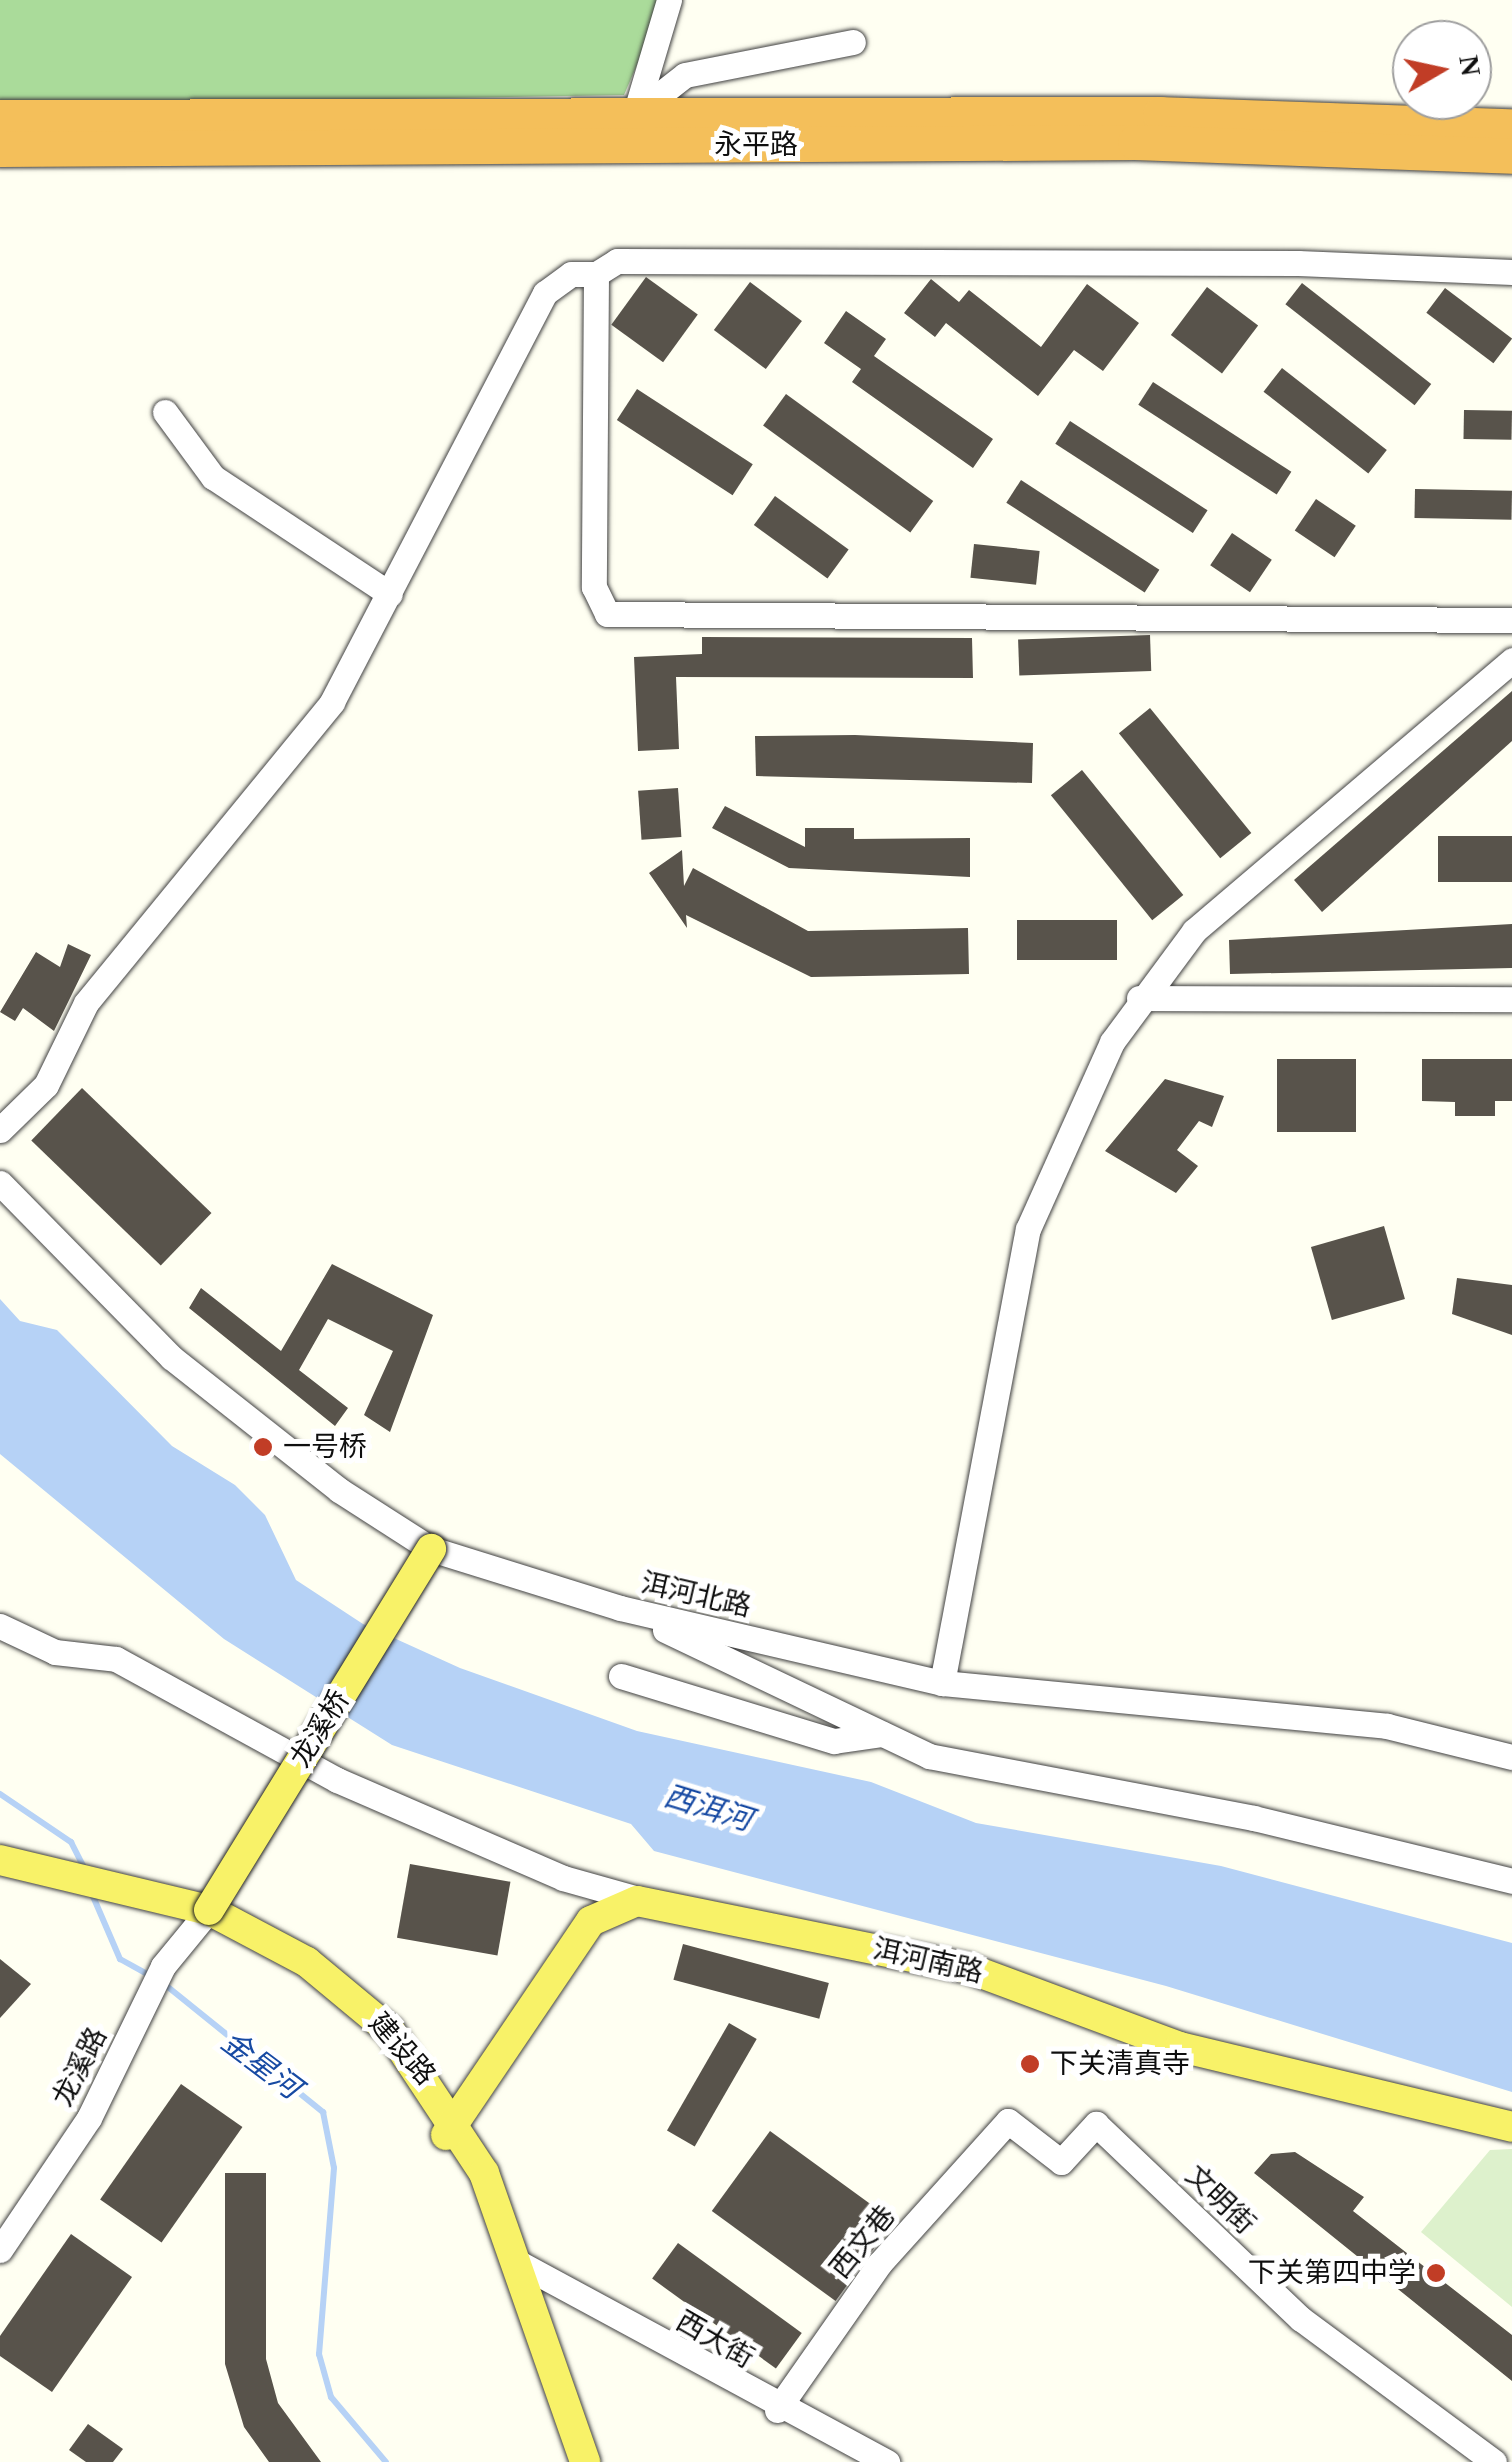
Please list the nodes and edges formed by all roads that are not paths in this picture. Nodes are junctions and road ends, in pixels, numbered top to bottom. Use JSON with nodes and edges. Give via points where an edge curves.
{"nodes":[{"id":1,"x":669,"y":0,"type":"edge"},
{"id":2,"x":853,"y":42,"type":"dead end"},
{"id":3,"x":634,"y":114,"type":"junction"},
{"id":4,"x":0,"y":117,"type":"edge"},
{"id":5,"x":1512,"y":126,"type":"edge"},
{"id":6,"x":0,"y":149,"type":"edge"},
{"id":7,"x":1512,"y":156,"type":"edge"},
{"id":8,"x":1512,"y":272,"type":"edge"},
{"id":9,"x":596,"y":274,"type":"junction"},
{"id":10,"x":165,"y":412,"type":"dead end"},
{"id":11,"x":390,"y":594,"type":"junction"},
{"id":12,"x":1512,"y":620,"type":"edge"},
{"id":13,"x":1512,"y":660,"type":"edge"},
{"id":14,"x":1138,"y":998,"type":"junction"},
{"id":15,"x":1512,"y":999,"type":"edge"},
{"id":16,"x":0,"y":1130,"type":"edge"},
{"id":17,"x":0,"y":1183,"type":"edge"},
{"id":18,"x":431,"y":1549,"type":"junction"},
{"id":19,"x":620,"y":1608,"type":"junction"},
{"id":20,"x":0,"y":1626,"type":"edge"},
{"id":21,"x":621,"y":1676,"type":"dead end"},
{"id":22,"x":942,"y":1684,"type":"junction"},
{"id":23,"x":882,"y":1734,"type":"junction"},
{"id":24,"x":1512,"y":1757,"type":"edge"},
{"id":25,"x":0,"y":1860,"type":"edge"},
{"id":26,"x":0,"y":1879,"type":"edge"},
{"id":27,"x":1512,"y":1881,"type":"edge"},
{"id":28,"x":56,"y":1882,"type":"junction"},
{"id":29,"x":645,"y":1901,"type":"junction"},
{"id":30,"x":203,"y":1916,"type":"junction"},
{"id":31,"x":1008,"y":2121,"type":"joint"},
{"id":32,"x":1512,"y":2126,"type":"edge"},
{"id":33,"x":451,"y":2127,"type":"junction"},
{"id":34,"x":0,"y":2250,"type":"edge"},
{"id":35,"x":517,"y":2262,"type":"junction"},
{"id":36,"x":777,"y":2410,"type":"junction"},
{"id":37,"x":567,"y":2462,"type":"edge"},
{"id":38,"x":585,"y":2462,"type":"edge"},
{"id":39,"x":886,"y":2462,"type":"edge"},
{"id":40,"x":1494,"y":2462,"type":"edge"}],
"edges":[{"from":1,"to":3,"type":"street"},
{"from":2,"to":3,"type":"street","via":[[685,75]]},
{"from":3,"to":4,"type":"highway","name":"永平路"},
{"from":3,"to":5,"type":"highway","name":"永平路","via":[[1160,114]]},
{"from":6,"to":7,"type":"highway","name":"永平路","via":[[1135,142]]},
{"from":8,"to":9,"type":"street","via":[[1298,262],[617,262]]},
{"from":9,"to":11,"type":"street","via":[[571,274],[545,293]]},
{"from":9,"to":12,"type":"street","via":[[594,587],[608,614]]},
{"from":10,"to":11,"type":"street","via":[[213,477]]},
{"from":11,"to":16,"type":"street","via":[[332,702],[86,1003],[46,1085]]},
{"from":13,"to":14,"type":"street","via":[[1194,931]]},
{"from":14,"to":15,"type":"street"},
{"from":14,"to":22,"type":"street","via":[[1028,1228]]},
{"from":17,"to":18,"type":"street","name":"洱河北路","via":[[172,1358],[339,1490]]},
{"from":18,"to":19,"type":"street","name":"洱河北路"},
{"from":18,"to":30,"type":"main road","name":"龙溪桥","bridge":true},
{"from":19,"to":22,"type":"street","name":"洱河北路"},
{"from":19,"to":23,"type":"street"},
{"from":20,"to":29,"type":"street","via":[[55,1652],[116,1659],[337,1780],[563,1878]]},
{"from":21,"to":23,"type":"street","via":[[834,1741]]},
{"from":22,"to":24,"type":"street","name":"洱河北路","via":[[1387,1726]]},
{"from":23,"to":27,"type":"street","via":[[1014,1777],[1254,1818]]},
{"from":25,"to":28,"type":"main road","name":"建设路"},
{"from":26,"to":28,"type":"main road","name":"建设路"},
{"from":28,"to":30,"type":"main road","name":"建设路"},
{"from":29,"to":32,"type":"main road","name":"洱河南路","via":[[970,1969],[1180,2047]]},
{"from":29,"to":33,"type":"main road","name":"洱河南路","via":[[618,1903],[591,1921]]},
{"from":30,"to":33,"type":"main road","name":"建设路","via":[[348,1992],[406,2050]]},
{"from":30,"to":34,"type":"street","name":"龙溪路","via":[[164,1966],[89,2118]]},
{"from":31,"to":36,"type":"street","name":"西文巷","via":[[880,2263]]},
{"from":31,"to":40,"type":"street","name":"文明街","via":[[1061,2162],[1096,2124],[1302,2319]]},
{"from":33,"to":35,"type":"main road","name":"建设路"},
{"from":33,"to":37,"type":"main road","name":"建设路"},
{"from":35,"to":36,"type":"street","name":"西大街"},
{"from":35,"to":38,"type":"main road","name":"建设路"},
{"from":36,"to":39,"type":"street","name":"西大街"}]}
